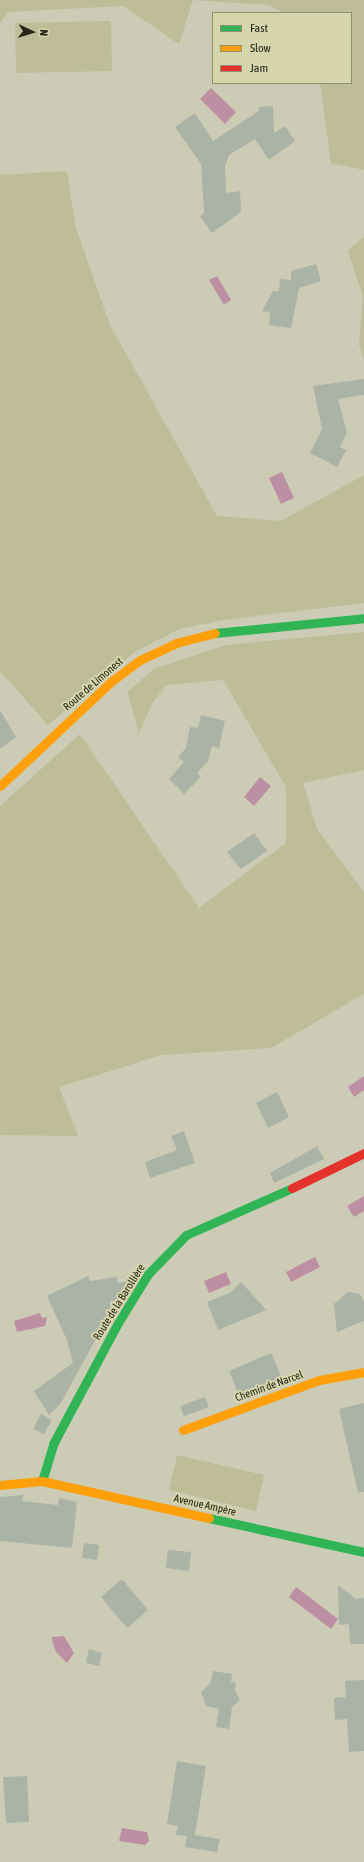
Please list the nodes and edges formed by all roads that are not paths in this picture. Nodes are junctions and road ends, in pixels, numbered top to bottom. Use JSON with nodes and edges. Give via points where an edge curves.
{"nodes":[{"id":1,"x":364,"y":618,"type":"edge"},
{"id":2,"x":0,"y":786,"type":"edge"},
{"id":3,"x":364,"y":1153,"type":"edge"},
{"id":4,"x":364,"y":1372,"type":"edge"},
{"id":5,"x":184,"y":1430,"type":"dead end"},
{"id":6,"x":42,"y":1481,"type":"junction"},
{"id":7,"x":0,"y":1486,"type":"edge"},
{"id":8,"x":364,"y":1552,"type":"edge"}],
"edges":[{"from":1,"to":2,"type":"street","name":"Route de Limonest","via":[[215,633],[176,643],[140,660],[112,681]]},
{"from":3,"to":6,"type":"street","name":"Route de la Barollière","via":[[255,1206],[186,1235],[148,1274],[118,1323],[53,1444]]},
{"from":4,"to":5,"type":"street","name":"Chemin de Narcel","via":[[319,1380]]},
{"from":6,"to":7,"type":"street","name":"Avenue Ampère"},
{"from":6,"to":8,"type":"street","name":"Avenue Ampère"}]}
